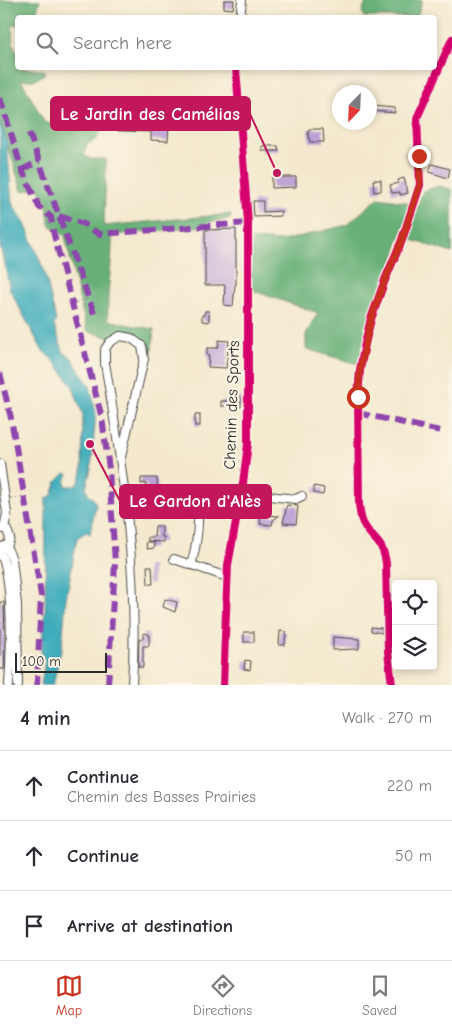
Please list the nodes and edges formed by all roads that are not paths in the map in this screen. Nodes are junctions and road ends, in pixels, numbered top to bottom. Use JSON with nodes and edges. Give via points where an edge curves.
{"nodes":[{"id":1,"x":242,"y":0,"type":"edge"},
{"id":2,"x":240,"y":15,"type":"edge"},
{"id":3,"x":452,"y":39,"type":"edge"},
{"id":4,"x":236,"y":70,"type":"edge"},
{"id":5,"x":121,"y":457,"type":"junction"},
{"id":6,"x":0,"y":464,"type":"edge"},
{"id":7,"x":241,"y":493,"type":"junction"},
{"id":8,"x":302,"y":496,"type":"dead end"},
{"id":9,"x":197,"y":498,"type":"dead end"},
{"id":10,"x":2,"y":528,"type":"edge"},
{"id":11,"x":2,"y":548,"type":"edge"},
{"id":12,"x":174,"y":559,"type":"dead end"},
{"id":13,"x":191,"y":565,"type":"junction"},
{"id":14,"x":227,"y":577,"type":"junction"},
{"id":15,"x":12,"y":685,"type":"edge"},
{"id":16,"x":132,"y":685,"type":"edge"},
{"id":17,"x":223,"y":685,"type":"edge"},
{"id":18,"x":392,"y":685,"type":"edge"}],
"edges":[{"from":1,"to":2,"type":"street"},
{"from":3,"to":18,"type":"street","via":[[417,118],[420,184],[371,319],[360,370],[361,519],[384,550]]},
{"from":4,"to":7,"type":"street","name":"Chemin des Sports","via":[[248,222],[248,444]]},
{"from":5,"to":5,"type":"street","via":[[105,363],[105,350],[120,336],[131,338],[142,346],[144,359]]},
{"from":5,"to":16,"type":"street","via":[[130,535]]},
{"from":6,"to":10,"type":"street","via":[[7,514]]},
{"from":7,"to":8,"type":"street","via":[[296,499]]},
{"from":7,"to":14,"type":"street","name":"Chemin des Sports"},
{"from":9,"to":13,"type":"street"},
{"from":10,"to":11,"type":"street","via":[[10,535],[10,541]]},
{"from":11,"to":15,"type":"street","via":[[12,559],[17,604]]},
{"from":12,"to":13,"type":"street"},
{"from":13,"to":14,"type":"street"},
{"from":14,"to":17,"type":"street","name":"Chemin des Sports"}]}
